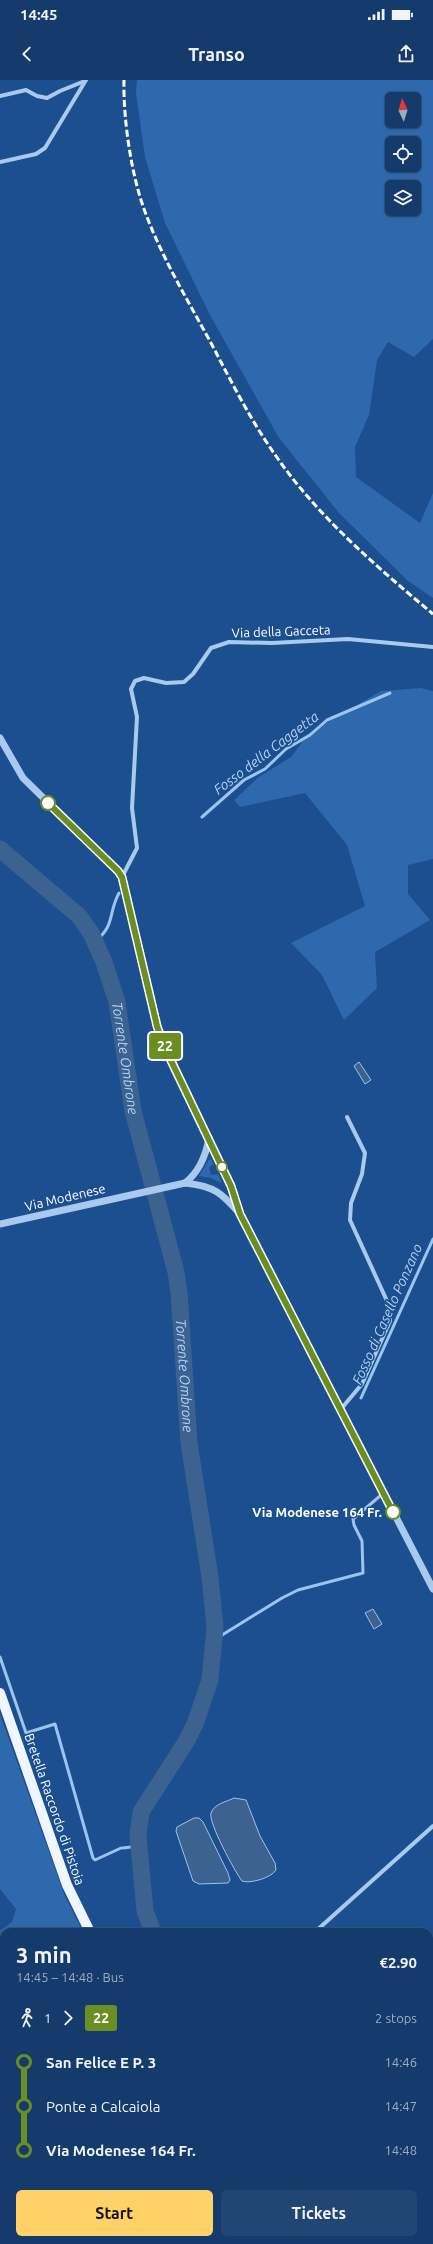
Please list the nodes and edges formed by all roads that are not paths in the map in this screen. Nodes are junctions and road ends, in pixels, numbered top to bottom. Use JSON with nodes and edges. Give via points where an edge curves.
{"nodes":[{"id":1,"x":85,"y":81,"type":"edge"},
{"id":2,"x":0,"y":96,"type":"edge"},
{"id":3,"x":0,"y":162,"type":"edge"},
{"id":4,"x":433,"y":647,"type":"edge"},
{"id":5,"x":0,"y":738,"type":"edge"},
{"id":6,"x":122,"y":877,"type":"junction"},
{"id":7,"x":347,"y":1118,"type":"dead end"},
{"id":8,"x":209,"y":1138,"type":"junction"},
{"id":9,"x":185,"y":1183,"type":"junction"},
{"id":10,"x":240,"y":1214,"type":"junction"},
{"id":11,"x":0,"y":1224,"type":"edge"},
{"id":12,"x":341,"y":1409,"type":"junction"},
{"id":13,"x":433,"y":1589,"type":"edge"},
{"id":14,"x":0,"y":1693,"type":"edge"},
{"id":15,"x":433,"y":1826,"type":"edge"},
{"id":16,"x":88,"y":1928,"type":"edge"},
{"id":17,"x":319,"y":1928,"type":"edge"}],
"edges":[{"from":1,"to":2,"type":"street","via":[[47,98],[26,90]]},
{"from":1,"to":3,"type":"street","via":[[45,148],[36,154]]},
{"from":4,"to":6,"type":"street","name":"Via della Gacceta","via":[[348,639],[272,643],[233,642],[211,648],[193,674],[184,682],[166,683],[144,678],[135,681],[131,689],[137,717],[132,808],[137,848]]},
{"from":5,"to":6,"type":"street","via":[[24,778]]},
{"from":6,"to":8,"type":"street","via":[[160,1035]]},
{"from":7,"to":12,"type":"street","via":[[365,1153],[362,1174],[351,1203],[350,1220],[387,1301],[390,1321],[362,1384]]},
{"from":8,"to":9,"type":"street","via":[[202,1161]]},
{"from":8,"to":10,"type":"street","via":[[235,1196]]},
{"from":9,"to":10,"type":"street","via":[[216,1189]]},
{"from":9,"to":11,"type":"street","name":"Via Modenese"},
{"from":10,"to":12,"type":"street"},
{"from":12,"to":13,"type":"street"},
{"from":14,"to":16,"type":"main road","name":"Bretella Raccordo di Pistoia","via":[[67,1885]]},
{"from":15,"to":17,"type":"street"}]}
